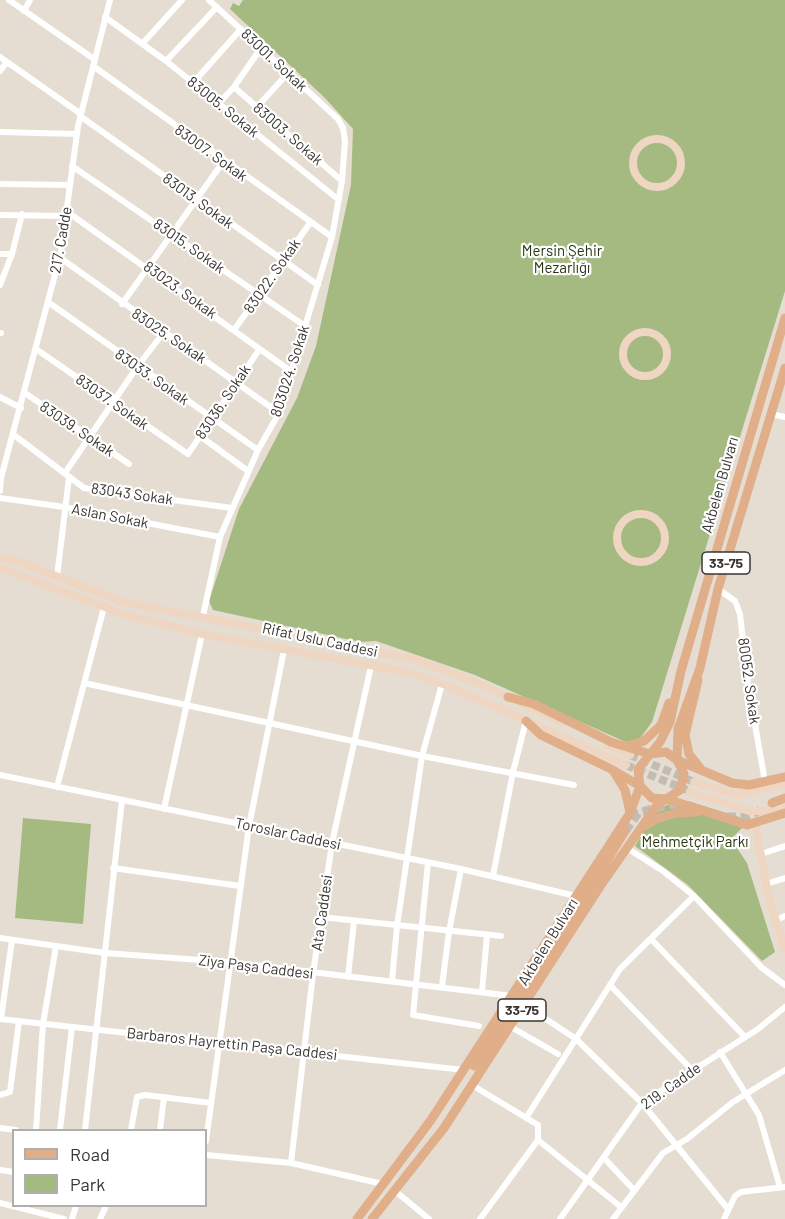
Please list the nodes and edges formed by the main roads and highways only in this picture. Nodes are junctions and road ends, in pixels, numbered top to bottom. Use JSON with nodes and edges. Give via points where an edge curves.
{"nodes":[{"id":1,"x":681,"y":165,"type":"joint"},
{"id":2,"x":785,"y":318,"type":"edge"},
{"id":3,"x":785,"y":368,"type":"edge"},
{"id":4,"x":658,"y":372,"type":"joint"},
{"id":5,"x":0,"y":557,"type":"edge"},
{"id":6,"x":654,"y":559,"type":"joint"},
{"id":7,"x":0,"y":568,"type":"edge"},
{"id":8,"x":700,"y":668,"type":"junction"},
{"id":9,"x":681,"y":671,"type":"junction"},
{"id":10,"x":508,"y":697,"type":"joint"},
{"id":11,"x":526,"y":721,"type":"junction"},
{"id":12,"x":627,"y":750,"type":"junction"},
{"id":13,"x":647,"y":756,"type":"junction"},
{"id":14,"x":677,"y":760,"type":"junction"},
{"id":15,"x":626,"y":765,"type":"tunnel mouth"},
{"id":16,"x":700,"y":768,"type":"junction"},
{"id":17,"x":613,"y":770,"type":"junction"},
{"id":18,"x":785,"y":777,"type":"edge"},
{"id":19,"x":694,"y":782,"type":"tunnel mouth"},
{"id":20,"x":785,"y":784,"type":"edge"},
{"id":21,"x":640,"y":786,"type":"junction"},
{"id":22,"x":690,"y":792,"type":"tunnel mouth"},
{"id":23,"x":785,"y":798,"type":"edge"},
{"id":24,"x":667,"y":799,"type":"junction"},
{"id":25,"x":772,"y":803,"type":"dead end"},
{"id":26,"x":785,"y":804,"type":"edge"},
{"id":27,"x":703,"y":811,"type":"junction"},
{"id":28,"x":630,"y":813,"type":"junction"},
{"id":29,"x":785,"y":813,"type":"edge"},
{"id":30,"x":755,"y":823,"type":"junction"},
{"id":31,"x":641,"y":829,"type":"junction"},
{"id":32,"x":625,"y":831,"type":"tunnel mouth"},
{"id":33,"x":780,"y":918,"type":"edge"},
{"id":34,"x":785,"y":949,"type":"edge"},
{"id":35,"x":431,"y":1120,"type":"junction"},
{"id":36,"x":357,"y":1219,"type":"edge"},
{"id":37,"x":372,"y":1219,"type":"edge"}],
"edges":[{"from":1,"to":1,"type":"main road","via":[[677,150],[664,140],[642,144],[633,157],[634,173],[652,187],[674,180]]},
{"from":2,"to":9,"type":"main road","name":"Akbelen Bulvarı","number":"33-75"},
{"from":3,"to":8,"type":"main road","name":"Akbelen Bulvarı","number":"33-75","via":[[718,589]]},
{"from":4,"to":4,"type":"main road","via":[[667,360],[666,345],[648,331],[634,334],[623,351],[626,365],[636,375]]},
{"from":5,"to":10,"type":"main road","name":"Rifat Uslu Caddesi","via":[[123,602],[414,659]]},
{"from":6,"to":6,"type":"main road","via":[[665,540],[661,525],[642,514],[626,519],[617,533],[619,549],[632,561]]},
{"from":7,"to":11,"type":"main road","name":"Rifat Uslu Caddesi","via":[[129,616],[402,671]]},
{"from":8,"to":14,"type":"main road","name":"Akbelen Bulvarı","number":"33-75","via":[[678,729]]},
{"from":8,"to":16,"type":"main road","number":"33-75","via":[[685,735],[690,754]]},
{"from":9,"to":12,"type":"main road","number":"33-75","via":[[661,725]]},
{"from":9,"to":13,"type":"main road","name":"Akbelen Bulvarı","number":"33-75","via":[[670,722]]},
{"from":10,"to":12,"type":"main road","via":[[534,704]]},
{"from":11,"to":15,"type":"main road","name":"Rifat Uslu Caddesi"},
{"from":11,"to":17,"type":"main road","via":[[541,735]]},
{"from":12,"to":13,"type":"main road"},
{"from":13,"to":14,"type":"main road","via":[[666,752]]},
{"from":13,"to":21,"type":"main road","number":"33-75","via":[[638,769]]},
{"from":14,"to":16,"type":"main road"},
{"from":14,"to":24,"type":"main road","name":"Akbelen Bulvarı","number":"33-75","via":[[684,774],[680,790]]},
{"from":16,"to":18,"type":"main road","via":[[732,783],[749,786]]},
{"from":17,"to":21,"type":"main road"},
{"from":17,"to":28,"type":"main road","via":[[625,790]]},
{"from":19,"to":20,"type":"main road","via":[[737,795]]},
{"from":21,"to":24,"type":"main road","via":[[652,798]]},
{"from":21,"to":28,"type":"main road","number":"33-75"},
{"from":22,"to":26,"type":"main road","via":[[749,811]]},
{"from":23,"to":25,"type":"main road"},
{"from":24,"to":27,"type":"main road"},
{"from":24,"to":31,"type":"main road","name":"Akbelen Bulvarı","number":"33-75","via":[[657,805]]},
{"from":27,"to":30,"type":"main road","via":[[736,822]]},
{"from":27,"to":31,"type":"main road","via":[[676,813]]},
{"from":28,"to":35,"type":"main road","name":"Akbelen Bulvarı","number":"33-75"},
{"from":29,"to":30,"type":"main road"},
{"from":30,"to":33,"type":"main road","via":[[766,884]]},
{"from":31,"to":37,"type":"main road","name":"Akbelen Bulvarı","number":"33-75","via":[[444,1128]]},
{"from":32,"to":35,"type":"main road","number":"33-75","via":[[507,1019]]},
{"from":33,"to":34,"type":"main road"},
{"from":35,"to":36,"type":"main road","name":"Akbelen Bulvarı","number":"33-75"}]}
